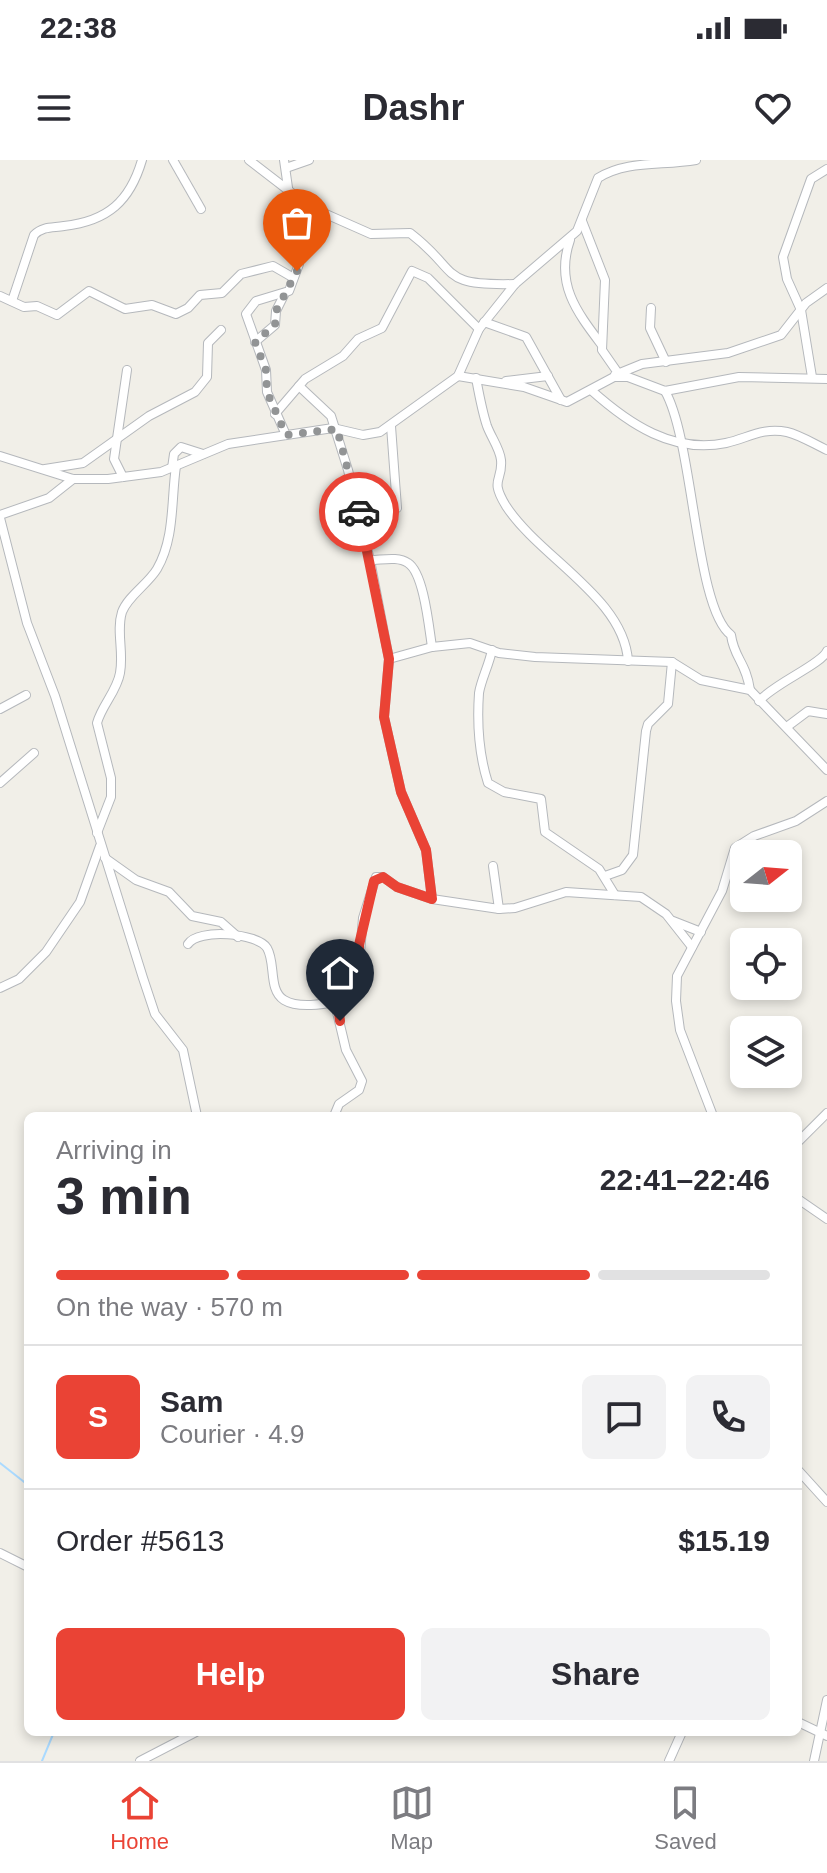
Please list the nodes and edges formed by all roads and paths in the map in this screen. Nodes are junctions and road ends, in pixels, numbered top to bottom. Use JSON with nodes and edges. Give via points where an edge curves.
{"nodes":[{"id":1,"x":142,"y":160,"type":"edge"},
{"id":2,"x":173,"y":160,"type":"edge"},
{"id":3,"x":249,"y":160,"type":"edge"},
{"id":4,"x":309,"y":160,"type":"edge"},
{"id":5,"x":605,"y":160,"type":"edge"},
{"id":6,"x":696,"y":160,"type":"edge"},
{"id":7,"x":285,"y":164,"type":"edge"},
{"id":8,"x":615,"y":165,"type":"junction"},
{"id":9,"x":827,"y":169,"type":"edge"},
{"id":10,"x":291,"y":195,"type":"junction"},
{"id":11,"x":201,"y":209,"type":"dead end"},
{"id":12,"x":582,"y":221,"type":"junction"},
{"id":13,"x":570,"y":239,"type":"junction"},
{"id":14,"x":292,"y":277,"type":"junction"},
{"id":15,"x":515,"y":284,"type":"junction"},
{"id":16,"x":827,"y":288,"type":"edge"},
{"id":17,"x":285,"y":293,"type":"junction"},
{"id":18,"x":0,"y":296,"type":"edge"},
{"id":19,"x":12,"y":301,"type":"junction"},
{"id":20,"x":651,"y":308,"type":"dead end"},
{"id":21,"x":801,"y":310,"type":"junction"},
{"id":22,"x":481,"y":325,"type":"junction"},
{"id":23,"x":221,"y":330,"type":"dead end"},
{"id":24,"x":255,"y":342,"type":"junction"},
{"id":25,"x":601,"y":344,"type":"junction"},
{"id":26,"x":666,"y":362,"type":"junction"},
{"id":27,"x":127,"y":370,"type":"dead end"},
{"id":28,"x":616,"y":375,"type":"junction"},
{"id":29,"x":458,"y":376,"type":"junction"},
{"id":30,"x":548,"y":376,"type":"junction"},
{"id":31,"x":812,"y":377,"type":"junction"},
{"id":32,"x":476,"y":378,"type":"junction"},
{"id":33,"x":827,"y":379,"type":"edge"},
{"id":34,"x":502,"y":383,"type":"junction"},
{"id":35,"x":299,"y":386,"type":"junction"},
{"id":36,"x":591,"y":390,"type":"junction"},
{"id":37,"x":665,"y":391,"type":"junction"},
{"id":38,"x":561,"y":400,"type":"junction"},
{"id":39,"x":275,"y":414,"type":"junction"},
{"id":40,"x":391,"y":426,"type":"junction"},
{"id":41,"x":337,"y":429,"type":"junction"},
{"id":42,"x":286,"y":435,"type":"junction"},
{"id":43,"x":115,"y":441,"type":"junction"},
{"id":44,"x":683,"y":444,"type":"junction"},
{"id":45,"x":827,"y":450,"type":"edge"},
{"id":46,"x":203,"y":454,"type":"junction"},
{"id":47,"x":0,"y":456,"type":"edge"},
{"id":48,"x":174,"y":467,"type":"junction"},
{"id":49,"x":45,"y":469,"type":"junction"},
{"id":50,"x":123,"y":477,"type":"junction"},
{"id":51,"x":73,"y":479,"type":"junction"},
{"id":52,"x":397,"y":508,"type":"dead end"},
{"id":53,"x":0,"y":517,"type":"edge"},
{"id":54,"x":370,"y":560,"type":"junction"},
{"id":55,"x":432,"y":647,"type":"junction"},
{"id":56,"x":492,"y":650,"type":"junction"},
{"id":57,"x":827,"y":651,"type":"edge"},
{"id":58,"x":389,"y":659,"type":"junction"},
{"id":59,"x":628,"y":661,"type":"junction"},
{"id":60,"x":672,"y":662,"type":"junction"},
{"id":61,"x":750,"y":690,"type":"junction"},
{"id":62,"x":26,"y":695,"type":"dead end"},
{"id":63,"x":759,"y":701,"type":"junction"},
{"id":64,"x":0,"y":709,"type":"edge"},
{"id":65,"x":827,"y":714,"type":"edge"},
{"id":66,"x":788,"y":726,"type":"junction"},
{"id":67,"x":34,"y":753,"type":"dead end"},
{"id":68,"x":826,"y":766,"type":"edge"},
{"id":69,"x":0,"y":783,"type":"edge"},
{"id":70,"x":827,"y":801,"type":"edge"},
{"id":71,"x":97,"y":833,"type":"junction"},
{"id":72,"x":101,"y":845,"type":"junction"},
{"id":73,"x":105,"y":858,"type":"junction"},
{"id":74,"x":493,"y":866,"type":"dead end"},
{"id":75,"x":605,"y":876,"type":"junction"},
{"id":76,"x":615,"y":895,"type":"junction"},
{"id":77,"x":432,"y":899,"type":"junction"},
{"id":78,"x":499,"y":909,"type":"junction"},
{"id":79,"x":673,"y":921,"type":"junction"},
{"id":80,"x":701,"y":932,"type":"junction"},
{"id":81,"x":239,"y":937,"type":"junction"},
{"id":82,"x":188,"y":944,"type":"dead end"},
{"id":83,"x":692,"y":947,"type":"junction"},
{"id":84,"x":0,"y":988,"type":"edge"},
{"id":85,"x":341,"y":1001,"type":"junction"},
{"id":86,"x":196,"y":1112,"type":"edge"},
{"id":87,"x":336,"y":1112,"type":"edge"},
{"id":88,"x":712,"y":1112,"type":"edge"},
{"id":89,"x":827,"y":1113,"type":"edge"},
{"id":90,"x":802,"y":1138,"type":"edge"},
{"id":91,"x":802,"y":1201,"type":"edge"},
{"id":92,"x":825,"y":1214,"type":"edge"},
{"id":93,"x":802,"y":1474,"type":"edge"},
{"id":94,"x":827,"y":1502,"type":"edge"},
{"id":95,"x":0,"y":1553,"type":"edge"},
{"id":96,"x":24,"y":1565,"type":"edge"},
{"id":97,"x":827,"y":1700,"type":"edge"},
{"id":98,"x":802,"y":1724,"type":"edge"},
{"id":99,"x":823,"y":1734,"type":"edge"},
{"id":100,"x":188,"y":1736,"type":"edge"},
{"id":101,"x":680,"y":1736,"type":"edge"},
{"id":102,"x":140,"y":1761,"type":"edge"},
{"id":103,"x":669,"y":1761,"type":"edge"},
{"id":104,"x":814,"y":1761,"type":"edge"}],
"edges":[{"from":1,"to":19,"type":"street","via":[[124,201],[83,223],[40,229],[34,235]]},
{"from":2,"to":11,"type":"street"},
{"from":3,"to":10,"type":"street"},
{"from":4,"to":7,"type":"street"},
{"from":5,"to":8,"type":"street"},
{"from":6,"to":8,"type":"street"},
{"from":7,"to":10,"type":"street"},
{"from":8,"to":12,"type":"street","via":[[598,178]]},
{"from":9,"to":21,"type":"street","via":[[811,179],[784,247],[784,269]]},
{"from":10,"to":14,"type":"street","via":[[299,264]]},
{"from":10,"to":15,"type":"street","via":[[371,234],[410,233],[464,282]]},
{"from":12,"to":13,"type":"street"},
{"from":12,"to":25,"type":"street","via":[[605,280]]},
{"from":13,"to":15,"type":"street"},
{"from":13,"to":25,"type":"street","via":[[563,272],[569,295]]},
{"from":14,"to":17,"type":"street"},
{"from":14,"to":19,"type":"street","via":[[273,266],[244,272],[225,292],[200,295],[176,314],[152,305],[125,309],[89,291],[60,315]]},
{"from":15,"to":22,"type":"street"},
{"from":16,"to":21,"type":"street"},
{"from":17,"to":24,"type":"street","via":[[275,325]]},
{"from":17,"to":24,"type":"street","via":[[264,298],[247,311]]},
{"from":18,"to":19,"type":"street"},
{"from":20,"to":26,"type":"street","via":[[650,328]]},
{"from":21,"to":26,"type":"street","via":[[788,330],[772,339],[703,359]]},
{"from":21,"to":31,"type":"street"},
{"from":22,"to":29,"type":"street"},
{"from":22,"to":30,"type":"street","via":[[526,337]]},
{"from":22,"to":35,"type":"street","via":[[428,278],[412,271],[382,328],[358,339]]},
{"from":23,"to":43,"type":"street","via":[[205,348],[207,377],[202,385]]},
{"from":24,"to":39,"type":"street"},
{"from":25,"to":28,"type":"street"},
{"from":26,"to":28,"type":"street","via":[[633,366]]},
{"from":27,"to":43,"type":"street"},
{"from":28,"to":36,"type":"street"},
{"from":28,"to":37,"type":"street"},
{"from":29,"to":32,"type":"street"},
{"from":29,"to":40,"type":"street"},
{"from":30,"to":34,"type":"street"},
{"from":30,"to":38,"type":"street"},
{"from":31,"to":33,"type":"street"},
{"from":31,"to":37,"type":"street","via":[[739,377]]},
{"from":32,"to":34,"type":"street"},
{"from":32,"to":59,"type":"street","via":[[501,459],[496,482],[506,505],[537,545],[607,611],[625,639]]},
{"from":34,"to":38,"type":"street"},
{"from":35,"to":39,"type":"street"},
{"from":35,"to":41,"type":"street","via":[[331,416]]},
{"from":36,"to":38,"type":"street","via":[[574,400]]},
{"from":36,"to":44,"type":"street","via":[[648,432]]},
{"from":37,"to":44,"type":"street"},
{"from":39,"to":42,"type":"street"},
{"from":40,"to":41,"type":"street","via":[[363,435]]},
{"from":40,"to":52,"type":"street"},
{"from":41,"to":42,"type":"street"},
{"from":41,"to":54,"type":"street"},
{"from":42,"to":46,"type":"street","via":[[228,444]]},
{"from":43,"to":49,"type":"street","via":[[83,463]]},
{"from":43,"to":50,"type":"street","via":[[115,464]]},
{"from":44,"to":45,"type":"street","via":[[726,443],[750,433],[777,431]]},
{"from":44,"to":61,"type":"street","via":[[711,599],[722,629],[731,635],[734,652],[744,662]]},
{"from":46,"to":48,"type":"street"},
{"from":46,"to":48,"type":"street","via":[[181,447],[174,454]]},
{"from":47,"to":49,"type":"street"},
{"from":48,"to":50,"type":"street"},
{"from":48,"to":71,"type":"street","via":[[163,555],[158,569],[124,607],[120,674],[97,723],[111,778],[111,797]]},
{"from":49,"to":51,"type":"street"},
{"from":50,"to":51,"type":"street"},
{"from":51,"to":53,"type":"street","via":[[49,498]]},
{"from":53,"to":71,"type":"street","via":[[27,623],[49,676]]},
{"from":54,"to":55,"type":"street","via":[[402,560],[415,570]]},
{"from":54,"to":58,"type":"street"},
{"from":55,"to":56,"type":"street","via":[[470,643]]},
{"from":55,"to":58,"type":"street"},
{"from":56,"to":59,"type":"street"},
{"from":56,"to":75,"type":"street","via":[[479,696],[479,736],[488,783],[504,792],[538,797],[547,834]]},
{"from":57,"to":63,"type":"street","via":[[821,661],[784,679]]},
{"from":58,"to":77,"type":"street","via":[[384,717],[401,792],[426,850]]},
{"from":59,"to":60,"type":"street"},
{"from":60,"to":61,"type":"street","via":[[701,680]]},
{"from":60,"to":75,"type":"street","via":[[668,704],[646,731],[633,855],[622,870]]},
{"from":61,"to":63,"type":"street"},
{"from":62,"to":64,"type":"street"},
{"from":63,"to":66,"type":"street"},
{"from":65,"to":66,"type":"street","via":[[808,711]]},
{"from":66,"to":68,"type":"street"},
{"from":67,"to":69,"type":"street"},
{"from":70,"to":80,"type":"street","via":[[796,821],[738,845]]},
{"from":71,"to":72,"type":"street"},
{"from":72,"to":73,"type":"street"},
{"from":72,"to":84,"type":"street","via":[[80,902],[46,952],[19,979]]},
{"from":73,"to":81,"type":"street","via":[[136,880],[169,892],[192,916],[221,922]]},
{"from":73,"to":86,"type":"street","via":[[155,1014],[183,1050]]},
{"from":74,"to":78,"type":"street"},
{"from":75,"to":76,"type":"street"},
{"from":76,"to":78,"type":"street","via":[[566,892]]},
{"from":76,"to":79,"type":"street","via":[[645,898]]},
{"from":77,"to":78,"type":"street"},
{"from":77,"to":85,"type":"street","via":[[376,877],[363,918],[359,973]]},
{"from":79,"to":80,"type":"street"},
{"from":79,"to":83,"type":"street"},
{"from":80,"to":83,"type":"street"},
{"from":81,"to":82,"type":"street","via":[[208,932]]},
{"from":81,"to":85,"type":"street","via":[[265,945],[276,990],[284,1000]]},
{"from":83,"to":88,"type":"street","via":[[677,976],[677,1016]]},
{"from":85,"to":87,"type":"street","via":[[336,1011],[362,1081]]},
{"from":89,"to":90,"type":"street"},
{"from":91,"to":92,"type":"street"},
{"from":93,"to":94,"type":"street"},
{"from":95,"to":96,"type":"street"},
{"from":97,"to":99,"type":"street"},
{"from":98,"to":99,"type":"street"},
{"from":99,"to":104,"type":"street"},
{"from":100,"to":102,"type":"street"},
{"from":101,"to":103,"type":"street"}]}
